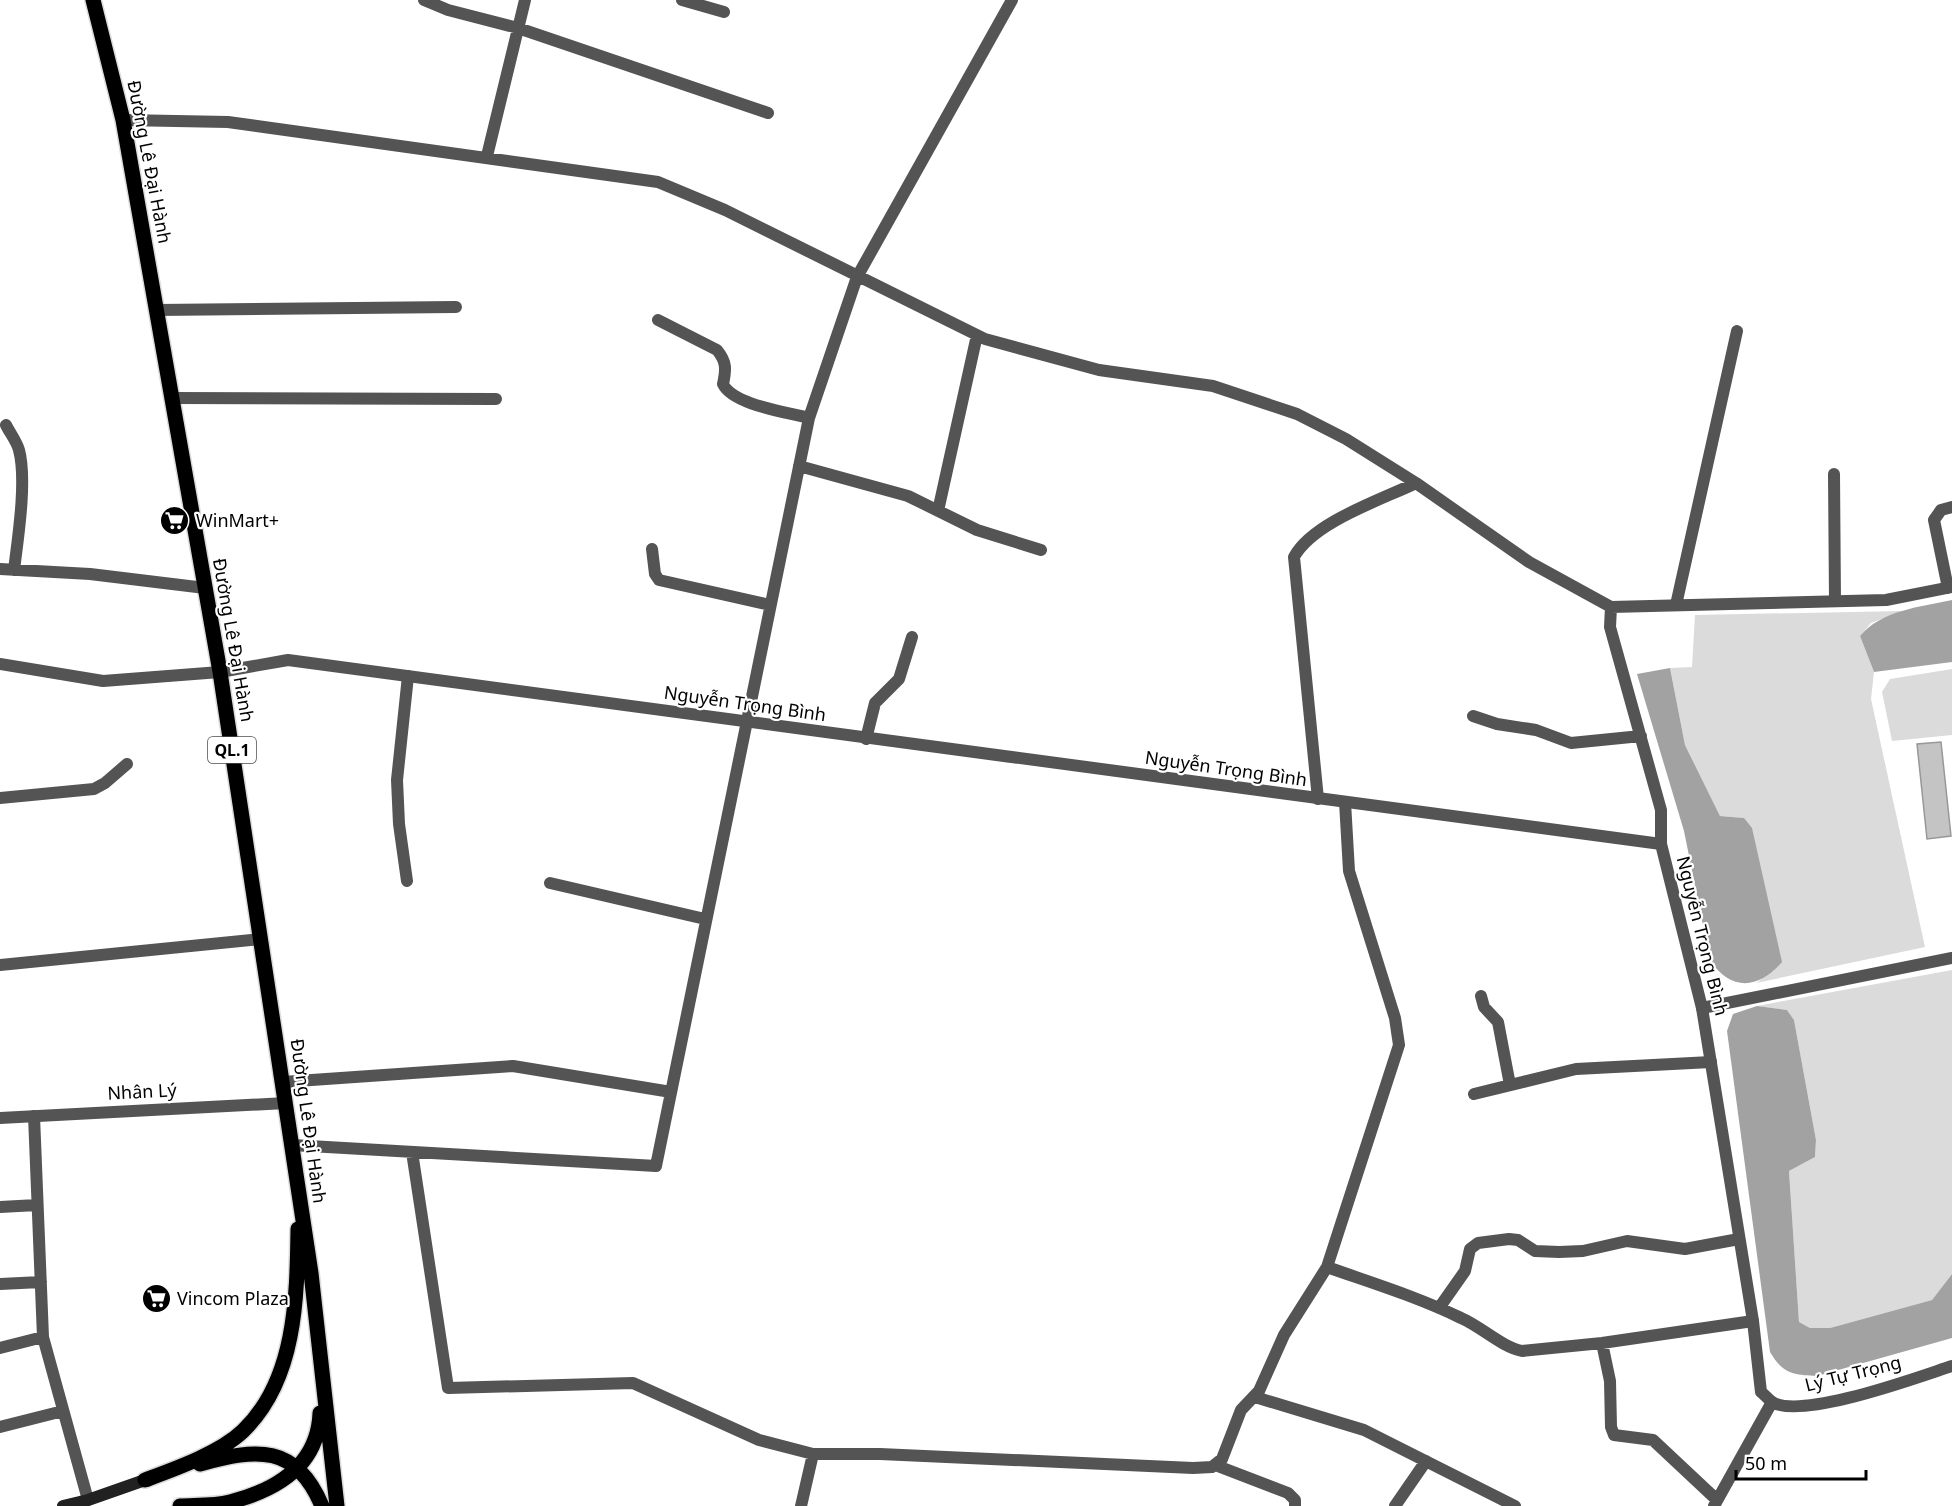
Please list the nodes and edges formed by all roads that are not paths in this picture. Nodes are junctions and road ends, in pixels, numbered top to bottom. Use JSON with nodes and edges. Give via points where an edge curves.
{"nodes":[{"id":1,"x":93,"y":0,"type":"edge"},
{"id":2,"x":424,"y":0,"type":"edge"},
{"id":3,"x":525,"y":0,"type":"edge"},
{"id":4,"x":682,"y":0,"type":"edge"},
{"id":5,"x":1012,"y":0,"type":"edge"},
{"id":6,"x":724,"y":12,"type":"dead end"},
{"id":7,"x":518,"y":28,"type":"junction"},
{"id":8,"x":768,"y":113,"type":"dead end"},
{"id":9,"x":123,"y":120,"type":"junction"},
{"id":10,"x":487,"y":156,"type":"junction"},
{"id":11,"x":857,"y":277,"type":"junction"},
{"id":12,"x":456,"y":307,"type":"dead end"},
{"id":13,"x":156,"y":310,"type":"junction"},
{"id":14,"x":658,"y":320,"type":"dead end"},
{"id":15,"x":1737,"y":331,"type":"dead end"},
{"id":16,"x":977,"y":335,"type":"junction"},
{"id":17,"x":172,"y":398,"type":"junction"},
{"id":18,"x":496,"y":399,"type":"dead end"},
{"id":19,"x":809,"y":418,"type":"junction"},
{"id":20,"x":6,"y":425,"type":"dead end"},
{"id":21,"x":799,"y":466,"type":"junction"},
{"id":22,"x":1834,"y":474,"type":"dead end"},
{"id":23,"x":1416,"y":483,"type":"junction"},
{"id":24,"x":1952,"y":507,"type":"edge"},
{"id":25,"x":938,"y":511,"type":"junction"},
{"id":26,"x":652,"y":549,"type":"dead end"},
{"id":27,"x":1041,"y":549,"type":"dead end"},
{"id":28,"x":0,"y":569,"type":"edge"},
{"id":29,"x":14,"y":570,"type":"junction"},
{"id":30,"x":205,"y":588,"type":"junction"},
{"id":31,"x":1950,"y":588,"type":"edge"},
{"id":32,"x":1835,"y":602,"type":"junction"},
{"id":33,"x":770,"y":604,"type":"junction"},
{"id":34,"x":1676,"y":605,"type":"junction"},
{"id":35,"x":1611,"y":607,"type":"junction"},
{"id":36,"x":912,"y":637,"type":"dead end"},
{"id":37,"x":0,"y":664,"type":"edge"},
{"id":38,"x":220,"y":672,"type":"junction"},
{"id":39,"x":408,"y":676,"type":"junction"},
{"id":40,"x":1473,"y":717,"type":"dead end"},
{"id":41,"x":745,"y":723,"type":"junction"},
{"id":42,"x":1641,"y":736,"type":"junction"},
{"id":43,"x":866,"y":739,"type":"junction"},
{"id":44,"x":127,"y":764,"type":"dead end"},
{"id":45,"x":0,"y":798,"type":"edge"},
{"id":46,"x":1318,"y":799,"type":"junction"},
{"id":47,"x":1345,"y":802,"type":"junction"},
{"id":48,"x":1661,"y":844,"type":"junction"},
{"id":49,"x":407,"y":881,"type":"dead end"},
{"id":50,"x":550,"y":883,"type":"dead end"},
{"id":51,"x":705,"y":919,"type":"junction"},
{"id":52,"x":261,"y":939,"type":"junction"},
{"id":53,"x":1952,"y":958,"type":"edge"},
{"id":54,"x":0,"y":965,"type":"edge"},
{"id":55,"x":1481,"y":996,"type":"dead end"},
{"id":56,"x":1702,"y":1008,"type":"junction"},
{"id":57,"x":1711,"y":1062,"type":"junction"},
{"id":58,"x":283,"y":1082,"type":"junction"},
{"id":59,"x":1510,"y":1085,"type":"junction"},
{"id":60,"x":670,"y":1092,"type":"junction"},
{"id":61,"x":1474,"y":1094,"type":"dead end"},
{"id":62,"x":286,"y":1102,"type":"junction"},
{"id":63,"x":34,"y":1116,"type":"junction"},
{"id":64,"x":0,"y":1118,"type":"edge"},
{"id":65,"x":292,"y":1145,"type":"junction"},
{"id":66,"x":412,"y":1152,"type":"junction"},
{"id":67,"x":298,"y":1184,"type":"junction"},
{"id":68,"x":38,"y":1205,"type":"junction"},
{"id":69,"x":0,"y":1207,"type":"edge"},
{"id":70,"x":1739,"y":1239,"type":"junction"},
{"id":71,"x":1327,"y":1268,"type":"junction"},
{"id":72,"x":41,"y":1282,"type":"junction"},
{"id":73,"x":0,"y":1284,"type":"edge"},
{"id":74,"x":1439,"y":1308,"type":"junction"},
{"id":75,"x":1754,"y":1321,"type":"junction"},
{"id":76,"x":43,"y":1337,"type":"junction"},
{"id":77,"x":1602,"y":1343,"type":"junction"},
{"id":78,"x":0,"y":1348,"type":"edge"},
{"id":79,"x":1952,"y":1366,"type":"edge"},
{"id":80,"x":321,"y":1369,"type":"junction"},
{"id":81,"x":1255,"y":1397,"type":"junction"},
{"id":82,"x":1772,"y":1402,"type":"junction"},
{"id":83,"x":63,"y":1411,"type":"junction"},
{"id":84,"x":0,"y":1427,"type":"edge"},
{"id":85,"x":813,"y":1454,"type":"junction"},
{"id":86,"x":1426,"y":1461,"type":"junction"},
{"id":87,"x":1215,"y":1465,"type":"junction"},
{"id":88,"x":297,"y":1467,"type":"junction"},
{"id":89,"x":145,"y":1480,"type":"junction"},
{"id":90,"x":88,"y":1500,"type":"junction"},
{"id":91,"x":1715,"y":1503,"type":"edge"},
{"id":92,"x":63,"y":1506,"type":"edge"},
{"id":93,"x":180,"y":1506,"type":"edge"},
{"id":94,"x":322,"y":1506,"type":"edge"},
{"id":95,"x":337,"y":1506,"type":"edge"},
{"id":96,"x":801,"y":1506,"type":"edge"},
{"id":97,"x":1295,"y":1506,"type":"edge"},
{"id":98,"x":1395,"y":1506,"type":"edge"},
{"id":99,"x":1515,"y":1506,"type":"edge"}],
"edges":[{"from":1,"to":9,"type":"main road","name":"Đường Lê Đại Hành","number":"QL.1"},
{"from":2,"to":7,"type":"street"},
{"from":3,"to":7,"type":"street"},
{"from":4,"to":6,"type":"street"},
{"from":5,"to":11,"type":"street"},
{"from":7,"to":8,"type":"street"},
{"from":7,"to":10,"type":"street"},
{"from":9,"to":10,"type":"street","via":[[228,122]]},
{"from":9,"to":13,"type":"main road","name":"Đường Lê Đại Hành","number":"QL.1"},
{"from":10,"to":11,"type":"street","via":[[657,182],[725,210]]},
{"from":11,"to":16,"type":"street"},
{"from":11,"to":19,"type":"street"},
{"from":12,"to":13,"type":"street"},
{"from":13,"to":17,"type":"main road","name":"Đường Lê Đại Hành","number":"QL.1"},
{"from":14,"to":19,"type":"street","via":[[717,350],[724,358],[723,384],[730,394]]},
{"from":15,"to":34,"type":"street"},
{"from":16,"to":23,"type":"street","via":[[1099,370],[1213,386],[1297,414]]},
{"from":16,"to":25,"type":"street"},
{"from":17,"to":18,"type":"street"},
{"from":17,"to":30,"type":"main road","name":"Đường Lê Đại Hành","number":"QL.1"},
{"from":19,"to":21,"type":"street"},
{"from":20,"to":29,"type":"street","via":[[19,449],[21,468]]},
{"from":21,"to":25,"type":"street","via":[[884,488]]},
{"from":21,"to":33,"type":"street"},
{"from":22,"to":32,"type":"street"},
{"from":23,"to":35,"type":"street","via":[[1529,562]]},
{"from":23,"to":46,"type":"street","via":[[1339,520],[1305,542],[1294,557]]},
{"from":24,"to":31,"type":"street","via":[[1941,510],[1934,520]]},
{"from":25,"to":27,"type":"street","via":[[977,530]]},
{"from":26,"to":33,"type":"street","via":[[659,580]]},
{"from":28,"to":29,"type":"street"},
{"from":29,"to":30,"type":"street","via":[[90,574]]},
{"from":30,"to":38,"type":"main road","name":"Đường Lê Đại Hành","number":"QL.1"},
{"from":31,"to":32,"type":"street","via":[[1886,600]]},
{"from":32,"to":34,"type":"street"},
{"from":33,"to":41,"type":"street"},
{"from":34,"to":35,"type":"street"},
{"from":35,"to":42,"type":"street","via":[[1610,627]]},
{"from":36,"to":43,"type":"street","via":[[899,679],[875,704]]},
{"from":37,"to":38,"type":"street","name":"Nguyễn Trọng Bình","via":[[103,681]]},
{"from":38,"to":39,"type":"street","name":"Nguyễn Trọng Bình","via":[[288,660]]},
{"from":38,"to":52,"type":"main road","name":"Đường Lê Đại Hành","number":"QL.1"},
{"from":39,"to":41,"type":"street","name":"Nguyễn Trọng Bình"},
{"from":39,"to":49,"type":"street","via":[[397,780]]},
{"from":40,"to":42,"type":"street","via":[[1536,730],[1571,743]]},
{"from":41,"to":43,"type":"street","name":"Nguyễn Trọng Bình"},
{"from":41,"to":51,"type":"street"},
{"from":42,"to":48,"type":"street","via":[[1661,810]]},
{"from":43,"to":46,"type":"street","name":"Nguyễn Trọng Bình"},
{"from":44,"to":45,"type":"street","via":[[105,783],[86,791]]},
{"from":46,"to":47,"type":"street","name":"Nguyễn Trọng Bình"},
{"from":47,"to":48,"type":"street","name":"Nguyễn Trọng Bình"},
{"from":47,"to":71,"type":"street","via":[[1349,871],[1399,1038],[1395,1061]]},
{"from":48,"to":56,"type":"street","name":"Nguyễn Trọng Bình"},
{"from":50,"to":51,"type":"street"},
{"from":51,"to":60,"type":"street"},
{"from":52,"to":54,"type":"street"},
{"from":52,"to":58,"type":"main road","name":"Đường Lê Đại Hành","number":"QL.1"},
{"from":53,"to":56,"type":"street"},
{"from":55,"to":59,"type":"street","via":[[1484,1007],[1498,1022]]},
{"from":56,"to":57,"type":"street","name":"Nguyễn Trọng Bình"},
{"from":57,"to":59,"type":"street","via":[[1595,1066]]},
{"from":57,"to":70,"type":"street","name":"Nguyễn Trọng Bình"},
{"from":58,"to":60,"type":"street","via":[[513,1066]]},
{"from":58,"to":62,"type":"main road","name":"Đường Lê Đại Hành","number":"QL.1"},
{"from":59,"to":61,"type":"street"},
{"from":60,"to":66,"type":"street","via":[[656,1166]]},
{"from":62,"to":63,"type":"street","name":"Nhân Lý"},
{"from":62,"to":65,"type":"main road","name":"Đường Lê Đại Hành","number":"QL.1"},
{"from":63,"to":64,"type":"street","name":"Nhân Lý"},
{"from":63,"to":68,"type":"street"},
{"from":65,"to":66,"type":"street"},
{"from":65,"to":67,"type":"main road","name":"Đường Lê Đại Hành","number":"QL.1"},
{"from":66,"to":85,"type":"street","via":[[448,1388],[633,1383],[759,1440]]},
{"from":67,"to":80,"type":"main road","name":"Đường Lê Đại Hành","number":"QL.1"},
{"from":67,"to":89,"type":"main road","via":[[297,1292],[286,1355],[273,1391],[242,1432],[193,1462]]},
{"from":68,"to":69,"type":"street"},
{"from":68,"to":72,"type":"street"},
{"from":70,"to":74,"type":"street","via":[[1685,1249],[1628,1241],[1558,1252],[1535,1251],[1518,1240],[1478,1243],[1470,1249],[1465,1271]]},
{"from":70,"to":75,"type":"street","name":"Nguyễn Trọng Bình"},
{"from":71,"to":74,"type":"street"},
{"from":71,"to":81,"type":"street","via":[[1284,1335]]},
{"from":72,"to":73,"type":"street"},
{"from":72,"to":76,"type":"street"},
{"from":74,"to":77,"type":"street","via":[[1522,1351]]},
{"from":75,"to":77,"type":"street"},
{"from":75,"to":82,"type":"street","name":"Nguyễn Trọng Bình","via":[[1761,1392]]},
{"from":76,"to":78,"type":"street"},
{"from":76,"to":83,"type":"street"},
{"from":77,"to":91,"type":"street","via":[[1611,1381],[1614,1435],[1653,1440]]},
{"from":79,"to":82,"type":"street","name":"Lý Tự Trọng","via":[[1833,1401],[1806,1406]]},
{"from":80,"to":88,"type":"main road","via":[[319,1428],[309,1456]]},
{"from":80,"to":95,"type":"main road","name":"Đường Lê Đại Hành","number":"QL.1"},
{"from":81,"to":86,"type":"street","via":[[1364,1430]]},
{"from":81,"to":87,"type":"street","via":[[1240,1410],[1222,1459]]},
{"from":82,"to":91,"type":"street"},
{"from":83,"to":84,"type":"street"},
{"from":83,"to":90,"type":"street"},
{"from":85,"to":87,"type":"street","via":[[1193,1468]]},
{"from":85,"to":96,"type":"street"},
{"from":86,"to":98,"type":"street"},
{"from":86,"to":99,"type":"street"},
{"from":87,"to":97,"type":"street","via":[[1288,1493]]},
{"from":88,"to":89,"type":"main road","via":[[276,1454],[230,1455]]},
{"from":88,"to":93,"type":"main road","via":[[279,1483],[229,1502]]},
{"from":88,"to":94,"type":"main road","via":[[314,1487]]},
{"from":89,"to":90,"type":"main road"},
{"from":90,"to":92,"type":"main road"}]}
